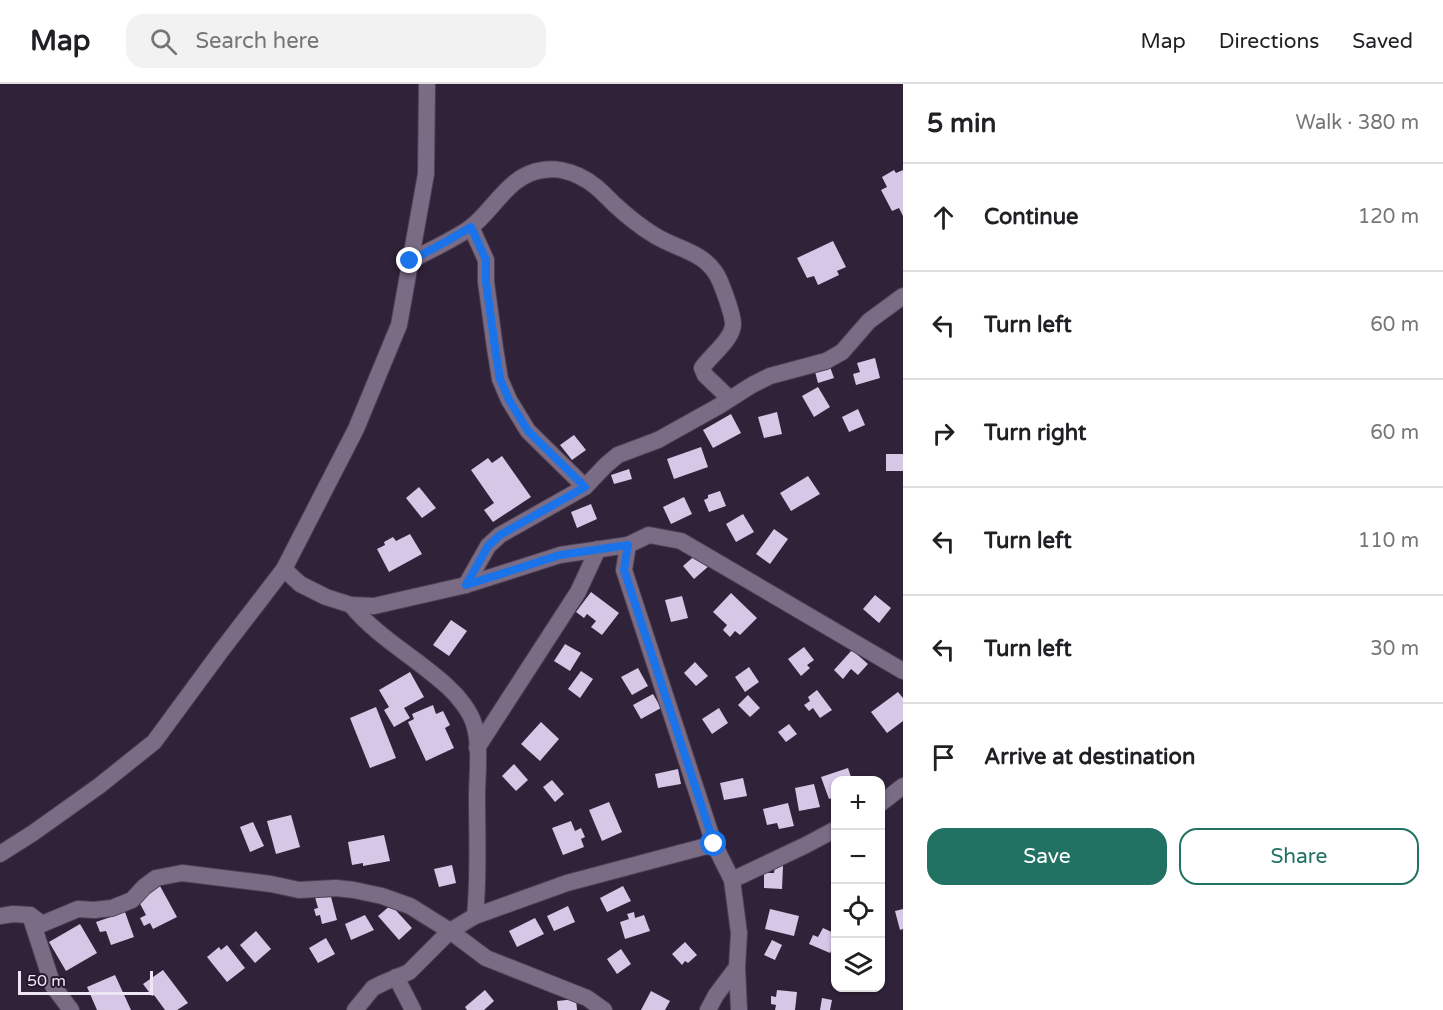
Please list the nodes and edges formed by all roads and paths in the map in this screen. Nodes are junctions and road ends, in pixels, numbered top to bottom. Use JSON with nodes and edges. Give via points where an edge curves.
{"nodes":[{"id":1,"x":427,"y":84,"type":"edge"},
{"id":2,"x":471,"y":227,"type":"junction"},
{"id":3,"x":410,"y":261,"type":"junction"},
{"id":4,"x":903,"y":296,"type":"edge"},
{"id":5,"x":730,"y":399,"type":"junction"},
{"id":6,"x":585,"y":487,"type":"junction"},
{"id":7,"x":628,"y":545,"type":"junction"},
{"id":8,"x":598,"y":549,"type":"junction"},
{"id":9,"x":284,"y":570,"type":"junction"},
{"id":10,"x":466,"y":585,"type":"junction"},
{"id":11,"x":351,"y":605,"type":"junction"},
{"id":12,"x":903,"y":671,"type":"edge"},
{"id":13,"x":477,"y":748,"type":"junction"},
{"id":14,"x":903,"y":786,"type":"edge"},
{"id":15,"x":885,"y":800,"type":"edge"},
{"id":16,"x":834,"y":830,"type":"edge"},
{"id":17,"x":714,"y":844,"type":"junction"},
{"id":18,"x":0,"y":854,"type":"edge"},
{"id":19,"x":732,"y":880,"type":"junction"},
{"id":20,"x":30,"y":915,"type":"junction"},
{"id":21,"x":0,"y":916,"type":"edge"},
{"id":22,"x":475,"y":916,"type":"junction"},
{"id":23,"x":450,"y":931,"type":"junction"},
{"id":24,"x":737,"y":967,"type":"junction"},
{"id":25,"x":396,"y":977,"type":"junction"},
{"id":26,"x":71,"y":1010,"type":"edge"},
{"id":27,"x":355,"y":1010,"type":"edge"},
{"id":28,"x":412,"y":1010,"type":"edge"},
{"id":29,"x":604,"y":1010,"type":"edge"},
{"id":30,"x":708,"y":1010,"type":"edge"},
{"id":31,"x":739,"y":1010,"type":"edge"}],
"edges":[{"from":1,"to":3,"type":"street","via":[[426,174]]},
{"from":2,"to":3,"type":"street"},
{"from":2,"to":5,"type":"street","via":[[529,173],[546,169],[565,171],[597,186],[633,220],[655,236],[694,253],[715,272],[733,323],[732,332],[702,368]]},
{"from":2,"to":6,"type":"street","via":[[486,260],[500,379],[509,400],[528,431]]},
{"from":3,"to":9,"type":"street","via":[[399,326],[356,429]]},
{"from":4,"to":5,"type":"street","via":[[869,321],[842,352],[826,361],[770,376]]},
{"from":5,"to":6,"type":"street","via":[[658,440],[618,455]]},
{"from":6,"to":10,"type":"street","via":[[500,535],[488,546]]},
{"from":7,"to":8,"type":"street"},
{"from":7,"to":12,"type":"street","via":[[649,535],[681,541]]},
{"from":7,"to":17,"type":"street","via":[[624,570]]},
{"from":8,"to":10,"type":"street","via":[[560,555]]},
{"from":8,"to":13,"type":"street","via":[[578,592]]},
{"from":9,"to":11,"type":"street","via":[[300,584]]},
{"from":9,"to":18,"type":"street","via":[[154,742],[99,786]]},
{"from":10,"to":11,"type":"street","via":[[374,606]]},
{"from":11,"to":13,"type":"street","via":[[377,632],[450,688],[474,724]]},
{"from":13,"to":22,"type":"street"},
{"from":14,"to":15,"type":"street"},
{"from":16,"to":19,"type":"street"},
{"from":17,"to":19,"type":"street"},
{"from":17,"to":22,"type":"street","via":[[567,883]]},
{"from":19,"to":24,"type":"street","via":[[739,933]]},
{"from":20,"to":21,"type":"street"},
{"from":20,"to":23,"type":"street","via":[[42,924],[78,909],[112,908],[132,900],[156,878],[182,873],[299,890],[336,888],[382,896],[410,906]]},
{"from":20,"to":26,"type":"street","via":[[53,986]]},
{"from":22,"to":23,"type":"street"},
{"from":23,"to":25,"type":"street","via":[[409,972]]},
{"from":23,"to":29,"type":"street","via":[[486,958],[587,998]]},
{"from":24,"to":30,"type":"street"},
{"from":24,"to":31,"type":"street"},
{"from":25,"to":27,"type":"street","via":[[373,988]]},
{"from":25,"to":28,"type":"street"}]}
